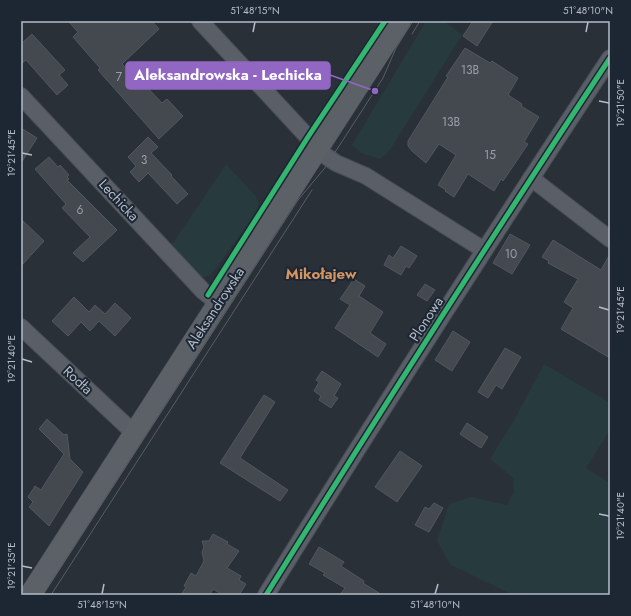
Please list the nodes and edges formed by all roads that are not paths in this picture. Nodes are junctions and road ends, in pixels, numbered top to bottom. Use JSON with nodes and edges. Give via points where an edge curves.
{"nodes":[{"id":1,"x":200,"y":21,"type":"edge"},
{"id":2,"x":400,"y":21,"type":"edge"},
{"id":3,"x":610,"y":58,"type":"edge"},
{"id":4,"x":21,"y":96,"type":"edge"},
{"id":5,"x":318,"y":149,"type":"junction"},
{"id":6,"x":531,"y":178,"type":"junction"},
{"id":7,"x":610,"y":239,"type":"edge"},
{"id":8,"x":484,"y":250,"type":"junction"},
{"id":9,"x":218,"y":303,"type":"junction"},
{"id":10,"x":21,"y":327,"type":"edge"},
{"id":11,"x":134,"y":433,"type":"junction"},
{"id":12,"x":21,"y":586,"type":"edge"},
{"id":13,"x":30,"y":595,"type":"edge"},
{"id":14,"x":266,"y":595,"type":"edge"}],
"edges":[{"from":1,"to":5,"type":"street"},
{"from":2,"to":5,"type":"main road","name":"Aleksandrowska"},
{"from":3,"to":6,"type":"street","name":"Plonowa"},
{"from":4,"to":9,"type":"street","name":"Lechicka","via":[[203,291]]},
{"from":5,"to":8,"type":"street","via":[[336,163],[366,176]]},
{"from":5,"to":9,"type":"main road","name":"Aleksandrowska"},
{"from":6,"to":7,"type":"street"},
{"from":6,"to":8,"type":"street","name":"Plonowa"},
{"from":8,"to":14,"type":"street","name":"Plonowa"},
{"from":9,"to":11,"type":"main road","name":"Aleksandrowska"},
{"from":10,"to":11,"type":"street","name":"Rodła"},
{"from":11,"to":13,"type":"main road","name":"Aleksandrowska"},
{"from":12,"to":13,"type":"street"}]}
